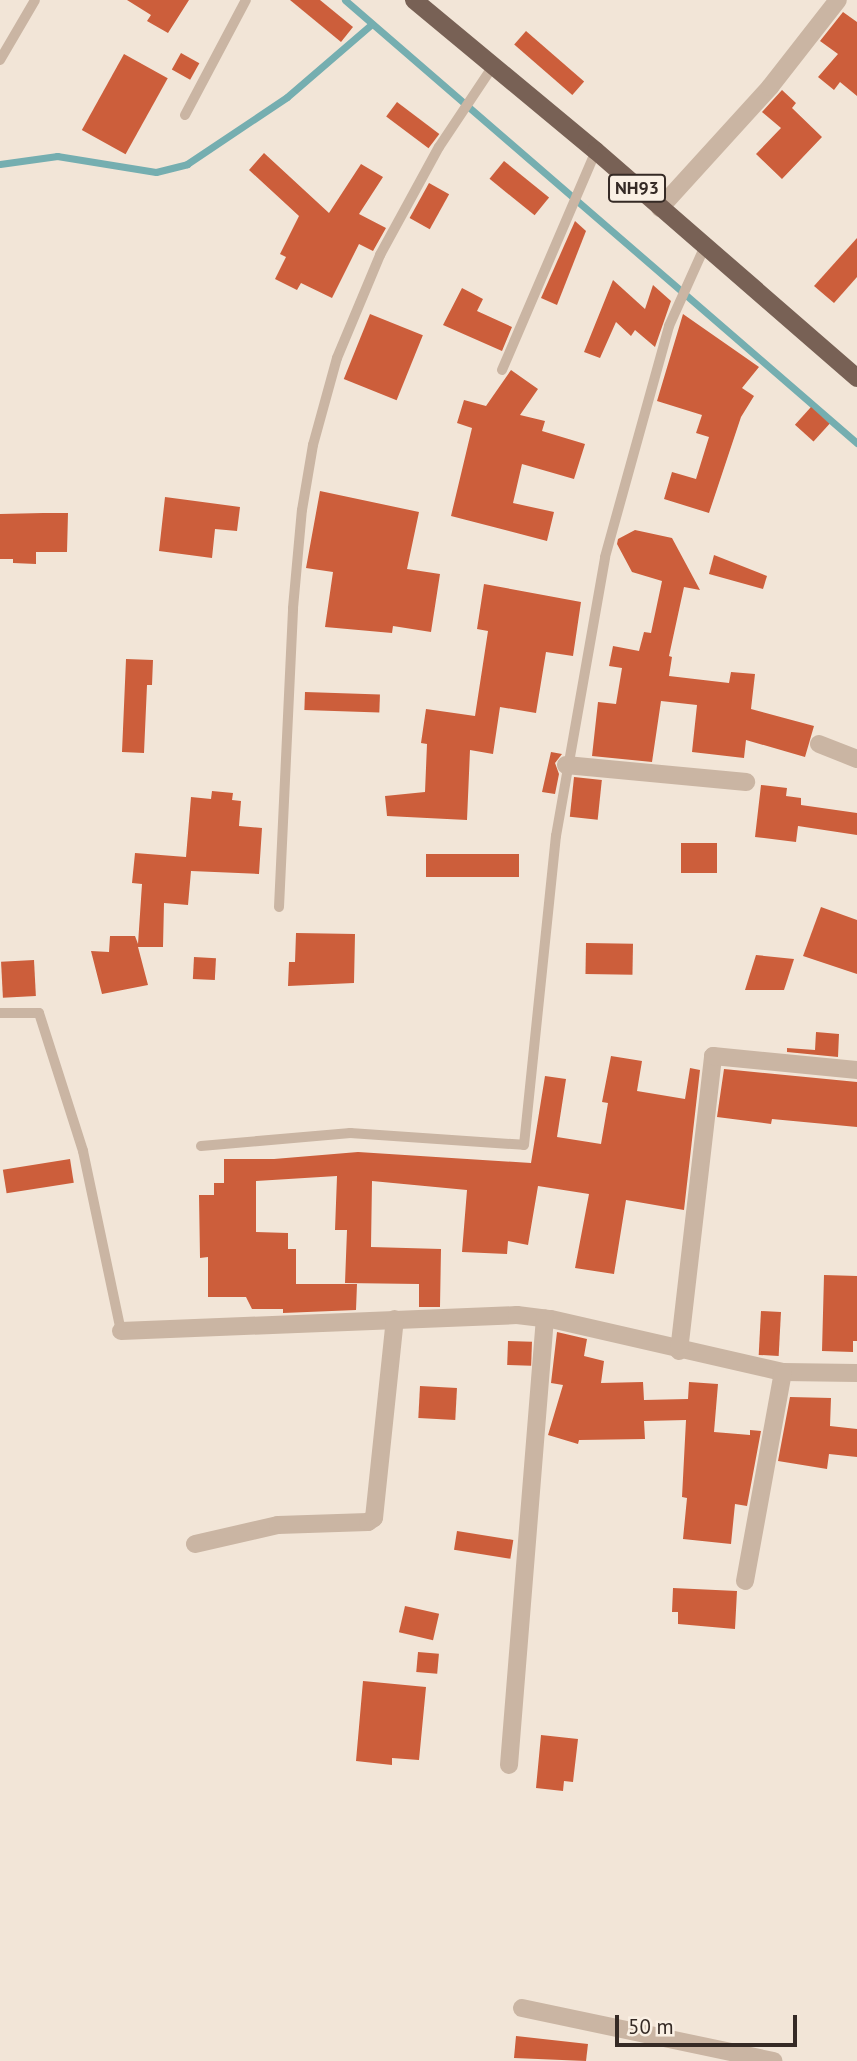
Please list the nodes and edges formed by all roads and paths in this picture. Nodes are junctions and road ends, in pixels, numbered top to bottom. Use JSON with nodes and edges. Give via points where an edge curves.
{"nodes":[{"id":1,"x":35,"y":0,"type":"edge"},
{"id":2,"x":246,"y":0,"type":"edge"},
{"id":3,"x":838,"y":0,"type":"edge"},
{"id":4,"x":425,"y":4,"type":"edge"},
{"id":5,"x":0,"y":60,"type":"edge"},
{"id":6,"x":493,"y":66,"type":"junction"},
{"id":7,"x":185,"y":115,"type":"dead end"},
{"id":8,"x":596,"y":151,"type":"junction"},
{"id":9,"x":660,"y":208,"type":"junction"},
{"id":10,"x":705,"y":246,"type":"junction"},
{"id":11,"x":502,"y":370,"type":"dead end"},
{"id":12,"x":857,"y":378,"type":"edge"},
{"id":13,"x":818,"y":744,"type":"dead end"},
{"id":14,"x":857,"y":759,"type":"edge"},
{"id":15,"x":566,"y":765,"type":"junction"},
{"id":16,"x":746,"y":782,"type":"dead end"},
{"id":17,"x":279,"y":907,"type":"dead end"},
{"id":18,"x":0,"y":1013,"type":"edge"},
{"id":19,"x":857,"y":1070,"type":"edge"},
{"id":20,"x":201,"y":1146,"type":"dead end"},
{"id":21,"x":545,"y":1318,"type":"junction"},
{"id":22,"x":395,"y":1319,"type":"junction"},
{"id":23,"x":121,"y":1331,"type":"joint"},
{"id":24,"x":679,"y":1350,"type":"junction"},
{"id":25,"x":783,"y":1372,"type":"junction"},
{"id":26,"x":857,"y":1373,"type":"edge"},
{"id":27,"x":195,"y":1544,"type":"dead end"},
{"id":28,"x":745,"y":1581,"type":"dead end"},
{"id":29,"x":509,"y":1765,"type":"dead end"},
{"id":30,"x":522,"y":2008,"type":"dead end"},
{"id":31,"x":773,"y":2061,"type":"edge"}],
"edges":[{"from":1,"to":5,"type":"lane"},
{"from":2,"to":7,"type":"lane"},
{"from":3,"to":9,"type":"street","via":[[770,86]]},
{"from":4,"to":6,"type":"main road","number":"NH93"},
{"from":6,"to":8,"type":"main road","number":"NH93"},
{"from":6,"to":17,"type":"lane","via":[[439,147],[380,255],[337,358],[313,445],[293,608]]},
{"from":8,"to":9,"type":"main road","number":"NH93"},
{"from":8,"to":11,"type":"lane"},
{"from":9,"to":10,"type":"main road","number":"NH93"},
{"from":10,"to":12,"type":"main road","number":"NH93"},
{"from":10,"to":15,"type":"lane","via":[[668,326],[605,557]]},
{"from":13,"to":14,"type":"street"},
{"from":15,"to":16,"type":"street"},
{"from":15,"to":20,"type":"lane","via":[[524,1145],[350,1133]]},
{"from":18,"to":23,"type":"lane","via":[[39,1013],[83,1150]]},
{"from":19,"to":24,"type":"street","via":[[713,1056]]},
{"from":21,"to":22,"type":"street"},
{"from":21,"to":24,"type":"street"},
{"from":21,"to":29,"type":"street"},
{"from":22,"to":23,"type":"street"},
{"from":22,"to":27,"type":"street","via":[[374,1518],[368,1522],[278,1525]]},
{"from":24,"to":25,"type":"street"},
{"from":25,"to":26,"type":"street"},
{"from":25,"to":28,"type":"street"},
{"from":30,"to":31,"type":"street"}]}
